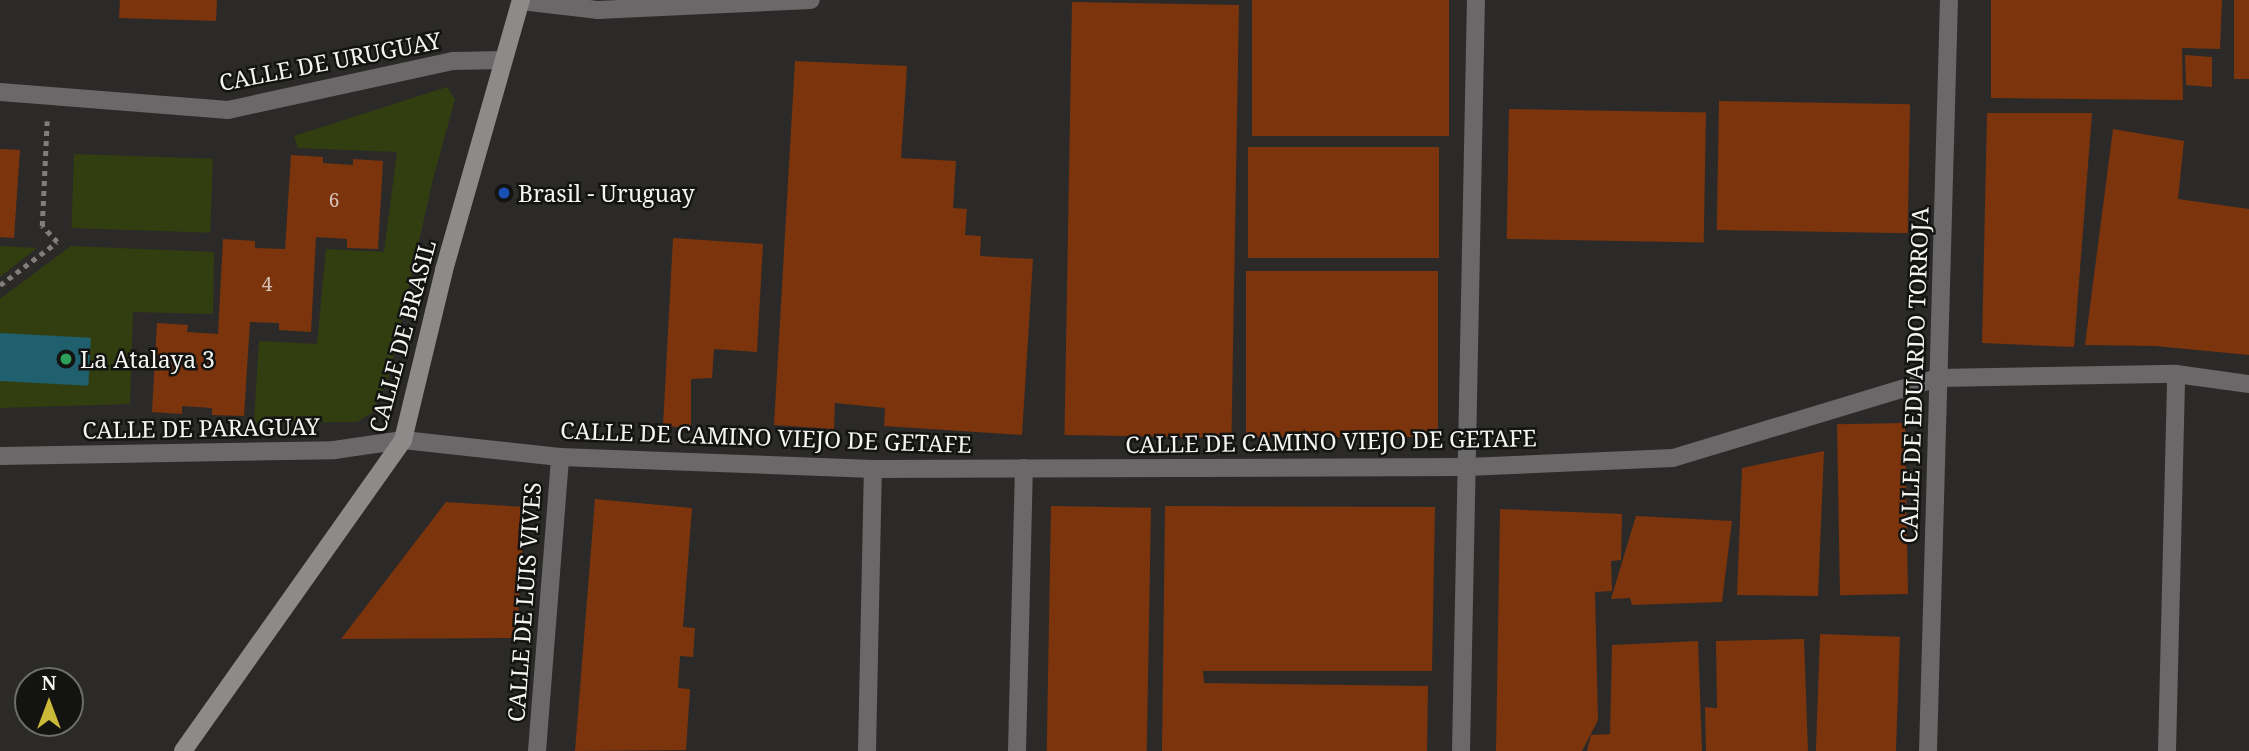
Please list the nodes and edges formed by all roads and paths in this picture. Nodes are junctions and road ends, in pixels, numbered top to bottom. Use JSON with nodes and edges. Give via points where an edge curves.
{"nodes":[{"id":1,"x":811,"y":0,"type":"edge"},
{"id":2,"x":1476,"y":0,"type":"edge"},
{"id":3,"x":1949,"y":0,"type":"edge"},
{"id":4,"x":521,"y":1,"type":"edge"},
{"id":5,"x":503,"y":60,"type":"junction"},
{"id":6,"x":0,"y":92,"type":"edge"},
{"id":7,"x":49,"y":96,"type":"junction"},
{"id":8,"x":0,"y":285,"type":"edge"},
{"id":9,"x":2176,"y":374,"type":"junction"},
{"id":10,"x":1938,"y":378,"type":"junction"},
{"id":11,"x":2249,"y":384,"type":"edge"},
{"id":12,"x":403,"y":440,"type":"junction"},
{"id":13,"x":0,"y":456,"type":"edge"},
{"id":14,"x":560,"y":457,"type":"junction"},
{"id":15,"x":1468,"y":467,"type":"junction"},
{"id":16,"x":1024,"y":468,"type":"junction"},
{"id":17,"x":873,"y":469,"type":"junction"},
{"id":18,"x":183,"y":751,"type":"edge"},
{"id":19,"x":537,"y":751,"type":"edge"},
{"id":20,"x":866,"y":751,"type":"edge"},
{"id":21,"x":1017,"y":751,"type":"edge"},
{"id":22,"x":1461,"y":751,"type":"edge"},
{"id":23,"x":1928,"y":751,"type":"edge"},
{"id":24,"x":2167,"y":751,"type":"edge"}],
"edges":[{"from":1,"to":4,"type":"street","via":[[598,9]]},
{"from":2,"to":15,"type":"street"},
{"from":3,"to":10,"type":"street","name":"CALLE DE EDUARDO TORROJA"},
{"from":4,"to":5,"type":"street","name":"CALLE DE BRASIL"},
{"from":5,"to":7,"type":"street","name":"CALLE DE URUGUAY","via":[[453,61],[228,110]]},
{"from":5,"to":12,"type":"street","name":"CALLE DE BRASIL","via":[[444,270]]},
{"from":6,"to":7,"type":"street","name":"CALLE DE URUGUAY"},
{"from":7,"to":8,"type":"path","via":[[42,226],[57,242]]},
{"from":9,"to":10,"type":"street","name":"CALLE DE CAMINO VIEJO DE GETAFE"},
{"from":9,"to":11,"type":"street","name":"CALLE DE CAMINO VIEJO DE GETAFE"},
{"from":9,"to":24,"type":"street"},
{"from":10,"to":15,"type":"street","name":"CALLE DE CAMINO VIEJO DE GETAFE","via":[[1673,458]]},
{"from":10,"to":23,"type":"street","name":"CALLE DE EDUARDO TORROJA"},
{"from":12,"to":13,"type":"street","name":"CALLE DE PARAGUAY","via":[[334,450]]},
{"from":12,"to":14,"type":"street","name":"CALLE DE CAMINO VIEJO DE GETAFE"},
{"from":12,"to":18,"type":"street","name":"CALLE DE BRASIL"},
{"from":14,"to":17,"type":"street","name":"CALLE DE CAMINO VIEJO DE GETAFE"},
{"from":14,"to":19,"type":"street","name":"CALLE DE LUIS VIVES"},
{"from":15,"to":16,"type":"street","name":"CALLE DE CAMINO VIEJO DE GETAFE"},
{"from":15,"to":22,"type":"street"},
{"from":16,"to":17,"type":"street","name":"CALLE DE CAMINO VIEJO DE GETAFE"},
{"from":16,"to":21,"type":"street"},
{"from":17,"to":20,"type":"street"}]}
